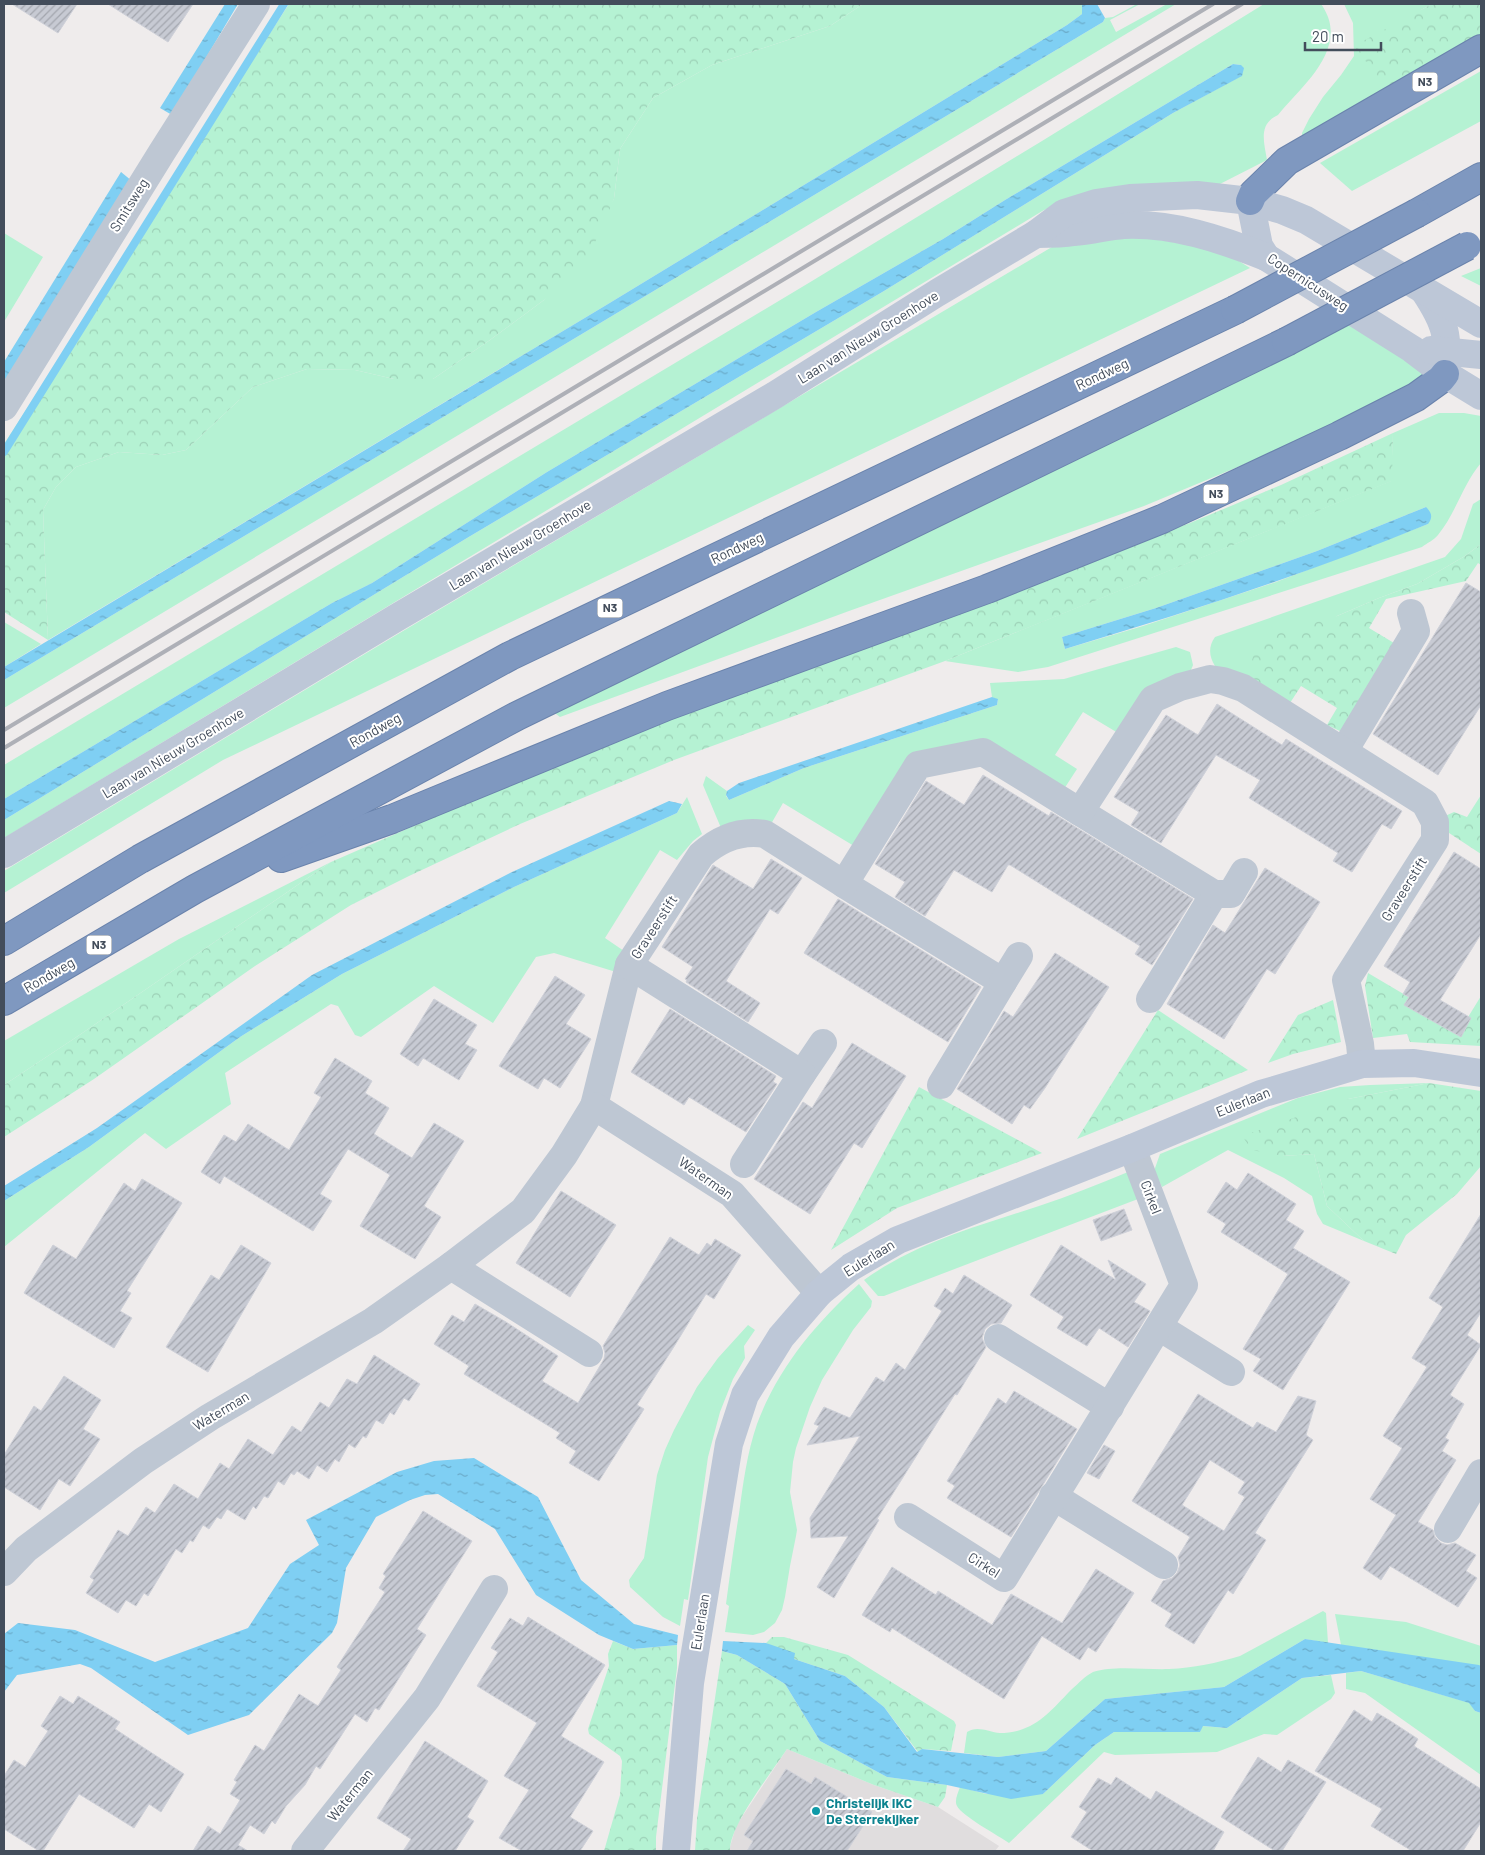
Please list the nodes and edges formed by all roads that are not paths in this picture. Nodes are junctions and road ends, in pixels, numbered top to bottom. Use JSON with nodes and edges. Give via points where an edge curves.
{"nodes":[{"id":1,"x":256,"y":4,"type":"edge"},
{"id":2,"x":1481,"y":49,"type":"edge"},
{"id":3,"x":1481,"y":177,"type":"edge"},
{"id":4,"x":1250,"y":201,"type":"junction"},
{"id":5,"x":1036,"y":234,"type":"junction"},
{"id":6,"x":1474,"y":242,"type":"edge"},
{"id":7,"x":1266,"y":257,"type":"junction"},
{"id":8,"x":1424,"y":291,"type":"junction"},
{"id":9,"x":1481,"y":324,"type":"edge"},
{"id":10,"x":1481,"y":355,"type":"edge"},
{"id":11,"x":1446,"y":362,"type":"junction"},
{"id":12,"x":1481,"y":396,"type":"edge"},
{"id":13,"x":4,"y":408,"type":"edge"},
{"id":14,"x":1411,"y":613,"type":"dead end"},
{"id":15,"x":1344,"y":751,"type":"junction"},
{"id":16,"x":1080,"y":812,"type":"junction"},
{"id":17,"x":4,"y":854,"type":"edge"},
{"id":18,"x":1244,"y":872,"type":"dead end"},
{"id":19,"x":844,"y":884,"type":"junction"},
{"id":20,"x":195,"y":889,"type":"junction"},
{"id":21,"x":1214,"y":894,"type":"junction"},
{"id":22,"x":4,"y":941,"type":"edge"},
{"id":23,"x":1019,"y":956,"type":"dead end"},
{"id":24,"x":629,"y":965,"type":"junction"},
{"id":25,"x":1003,"y":982,"type":"junction"},
{"id":26,"x":1150,"y":999,"type":"dead end"},
{"id":27,"x":4,"y":1001,"type":"edge"},
{"id":28,"x":823,"y":1043,"type":"dead end"},
{"id":29,"x":1362,"y":1064,"type":"junction"},
{"id":30,"x":1481,"y":1073,"type":"edge"},
{"id":31,"x":802,"y":1074,"type":"junction"},
{"id":32,"x":942,"y":1085,"type":"dead end"},
{"id":33,"x":594,"y":1106,"type":"junction"},
{"id":34,"x":1132,"y":1148,"type":"junction"},
{"id":35,"x":744,"y":1164,"type":"dead end"},
{"id":36,"x":451,"y":1266,"type":"junction"},
{"id":37,"x":819,"y":1293,"type":"junction"},
{"id":38,"x":1159,"y":1326,"type":"junction"},
{"id":39,"x":998,"y":1338,"type":"dead end"},
{"id":40,"x":589,"y":1353,"type":"dead end"},
{"id":41,"x":1231,"y":1372,"type":"dead end"},
{"id":42,"x":1110,"y":1407,"type":"junction"},
{"id":43,"x":1481,"y":1474,"type":"edge"},
{"id":44,"x":1053,"y":1496,"type":"junction"},
{"id":45,"x":908,"y":1517,"type":"dead end"},
{"id":46,"x":1448,"y":1529,"type":"dead end"},
{"id":47,"x":1164,"y":1565,"type":"dead end"},
{"id":48,"x":4,"y":1572,"type":"edge"},
{"id":49,"x":494,"y":1589,"type":"dead end"},
{"id":50,"x":305,"y":1851,"type":"edge"},
{"id":51,"x":676,"y":1851,"type":"edge"}],
"edges":[{"from":1,"to":13,"type":"street","name":"Smitsweg"},
{"from":2,"to":4,"type":"highway","number":"N3","via":[[1287,161],[1253,194]]},
{"from":3,"to":22,"type":"highway","name":"Rondweg","number":"N3","bridge":true,"via":[[1235,310],[510,656],[140,859]]},
{"from":4,"to":5,"type":"street","name":"Laan van Nieuw Groenhove","via":[[1197,195],[1096,203],[1064,213]]},
{"from":4,"to":7,"type":"street","name":"Copernicusweg","via":[[1259,246]]},
{"from":4,"to":8,"type":"street","via":[[1306,220]]},
{"from":5,"to":7,"type":"street","name":"Laan van Nieuw Groenhove","via":[[1125,225],[1149,226],[1219,239]]},
{"from":5,"to":17,"type":"street","name":"Laan van Nieuw Groenhove","via":[[775,395]]},
{"from":6,"to":20,"type":"highway","name":"Rondweg","number":"N3","bridge":true,"via":[[1286,342],[518,716]]},
{"from":7,"to":11,"type":"street","name":"Copernicusweg","via":[[1412,349]]},
{"from":8,"to":9,"type":"street"},
{"from":8,"to":11,"type":"street","via":[[1443,322]]},
{"from":10,"to":11,"type":"street"},
{"from":11,"to":12,"type":"street","name":"Copernicusweg"},
{"from":11,"to":20,"type":"highway","number":"N3","via":[[1441,380],[1416,397],[1162,519],[987,589],[667,706],[392,819]]},
{"from":14,"to":15,"type":"street","via":[[1416,632]]},
{"from":15,"to":16,"type":"street","name":"Graveerstift","via":[[1243,688],[1210,679],[1153,699]]},
{"from":15,"to":29,"type":"street","name":"Graveerstift","via":[[1425,803],[1435,822],[1435,840],[1346,980]]},
{"from":16,"to":19,"type":"street","via":[[983,752],[918,766]]},
{"from":16,"to":21,"type":"street"},
{"from":18,"to":21,"type":"street","via":[[1231,894]]},
{"from":19,"to":24,"type":"street","name":"Graveerstift","via":[[765,834],[751,832],[715,843],[701,855]]},
{"from":19,"to":25,"type":"street","name":"Graveerstift"},
{"from":20,"to":27,"type":"highway","name":"Rondweg","number":"N3"},
{"from":21,"to":26,"type":"street"},
{"from":23,"to":25,"type":"street"},
{"from":24,"to":31,"type":"street","name":"Graveerstift"},
{"from":24,"to":33,"type":"street","name":"Waterman"},
{"from":25,"to":32,"type":"street"},
{"from":28,"to":31,"type":"street"},
{"from":29,"to":30,"type":"street","name":"Eulerlaan","via":[[1414,1063]]},
{"from":29,"to":34,"type":"street","name":"Eulerlaan","via":[[1261,1094]]},
{"from":31,"to":35,"type":"street"},
{"from":33,"to":36,"type":"street","name":"Waterman","via":[[564,1155],[523,1211]]},
{"from":33,"to":37,"type":"street","name":"Waterman","via":[[732,1194]]},
{"from":34,"to":37,"type":"street","name":"Eulerlaan","via":[[898,1240],[851,1268]]},
{"from":34,"to":38,"type":"street","name":"Cirkel","via":[[1184,1285]]},
{"from":36,"to":40,"type":"street"},
{"from":36,"to":48,"type":"street","name":"Waterman","via":[[373,1321],[143,1460],[26,1549]]},
{"from":37,"to":51,"type":"street","name":"Eulerlaan","via":[[780,1338],[745,1395],[729,1444],[690,1683]]},
{"from":38,"to":41,"type":"street"},
{"from":38,"to":42,"type":"street","name":"Cirkel"},
{"from":39,"to":42,"type":"street"},
{"from":42,"to":44,"type":"street","name":"Cirkel"},
{"from":43,"to":46,"type":"street"},
{"from":44,"to":45,"type":"street","name":"Cirkel","via":[[1004,1578]]},
{"from":44,"to":47,"type":"street"},
{"from":49,"to":50,"type":"street","name":"Waterman","via":[[427,1698]]}]}
